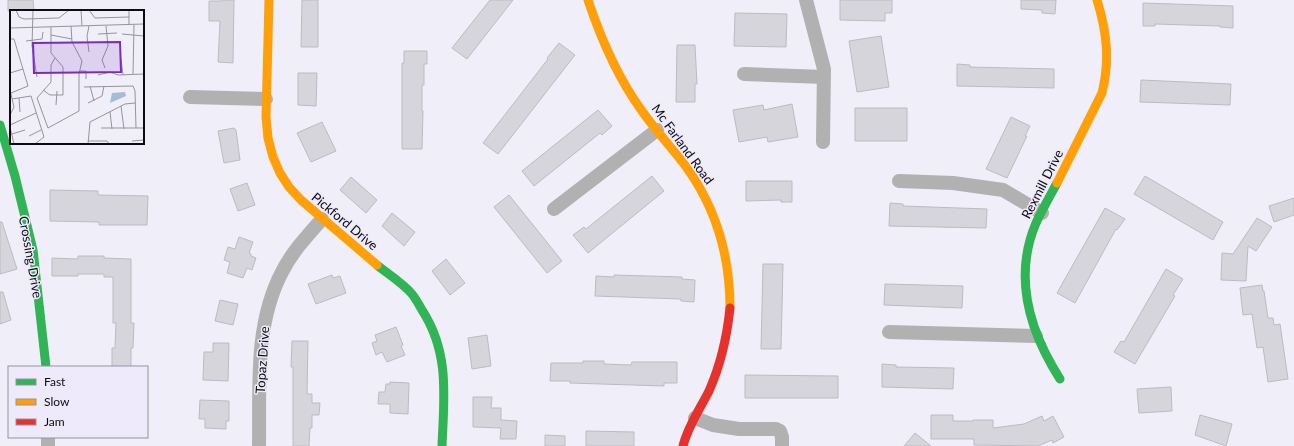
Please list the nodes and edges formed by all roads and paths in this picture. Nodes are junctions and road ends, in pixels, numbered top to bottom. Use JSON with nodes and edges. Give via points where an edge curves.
{"nodes":[{"id":1,"x":268,"y":0,"type":"edge"},
{"id":2,"x":588,"y":0,"type":"edge"},
{"id":3,"x":806,"y":0,"type":"edge"},
{"id":4,"x":1097,"y":0,"type":"edge"},
{"id":5,"x":744,"y":74,"type":"dead end"},
{"id":6,"x":824,"y":77,"type":"junction"},
{"id":7,"x":190,"y":97,"type":"dead end"},
{"id":8,"x":266,"y":99,"type":"junction"},
{"id":9,"x":0,"y":125,"type":"edge"},
{"id":10,"x":657,"y":130,"type":"junction"},
{"id":11,"x":823,"y":142,"type":"dead end"},
{"id":12,"x":899,"y":181,"type":"dead end"},
{"id":13,"x":554,"y":209,"type":"dead end"},
{"id":14,"x":1042,"y":213,"type":"junction"},
{"id":15,"x":322,"y":219,"type":"junction"},
{"id":16,"x":889,"y":332,"type":"dead end"},
{"id":17,"x":1036,"y":336,"type":"junction"},
{"id":18,"x":46,"y":366,"type":"edge"},
{"id":19,"x":1060,"y":380,"type":"dead end"},
{"id":20,"x":695,"y":418,"type":"junction"},
{"id":21,"x":259,"y":446,"type":"edge"},
{"id":22,"x":442,"y":446,"type":"edge"},
{"id":23,"x":683,"y":446,"type":"edge"},
{"id":24,"x":782,"y":446,"type":"edge"}],
"edges":[{"from":1,"to":8,"type":"street","name":"Pickford Drive"},
{"from":2,"to":10,"type":"street","name":"Mc Farland Road","via":[[616,68]]},
{"from":3,"to":6,"type":"street"},
{"from":4,"to":14,"type":"street","name":"Rexmill Drive","via":[[1108,43],[1108,68],[1104,87]]},
{"from":5,"to":6,"type":"street"},
{"from":6,"to":11,"type":"street"},
{"from":7,"to":8,"type":"street"},
{"from":8,"to":15,"type":"street","name":"Pickford Drive","via":[[268,136],[277,166],[294,193]]},
{"from":9,"to":18,"type":"street","name":"Crossing Drive","via":[[32,244]]},
{"from":10,"to":13,"type":"street"},
{"from":10,"to":20,"type":"street","name":"Mc Farland Road","via":[[702,191],[719,231],[728,267],[730,310],[725,345],[714,381]]},
{"from":12,"to":14,"type":"street","via":[[953,183],[1003,190]]},
{"from":14,"to":17,"type":"street","name":"Rexmill Drive","via":[[1030,241],[1026,271],[1027,302]]},
{"from":15,"to":21,"type":"street","name":"Topaz Drive","via":[[291,257],[268,307],[261,350]]},
{"from":15,"to":22,"type":"street","name":"Pickford Drive","via":[[412,294],[432,326],[440,349],[443,370]]},
{"from":16,"to":17,"type":"street"},
{"from":17,"to":19,"type":"street","name":"Rexmill Drive","via":[[1046,359]]},
{"from":20,"to":23,"type":"street","name":"Mc Farland Road"},
{"from":20,"to":24,"type":"street","via":[[713,425],[739,429],[776,429],[780,431]]}]}
